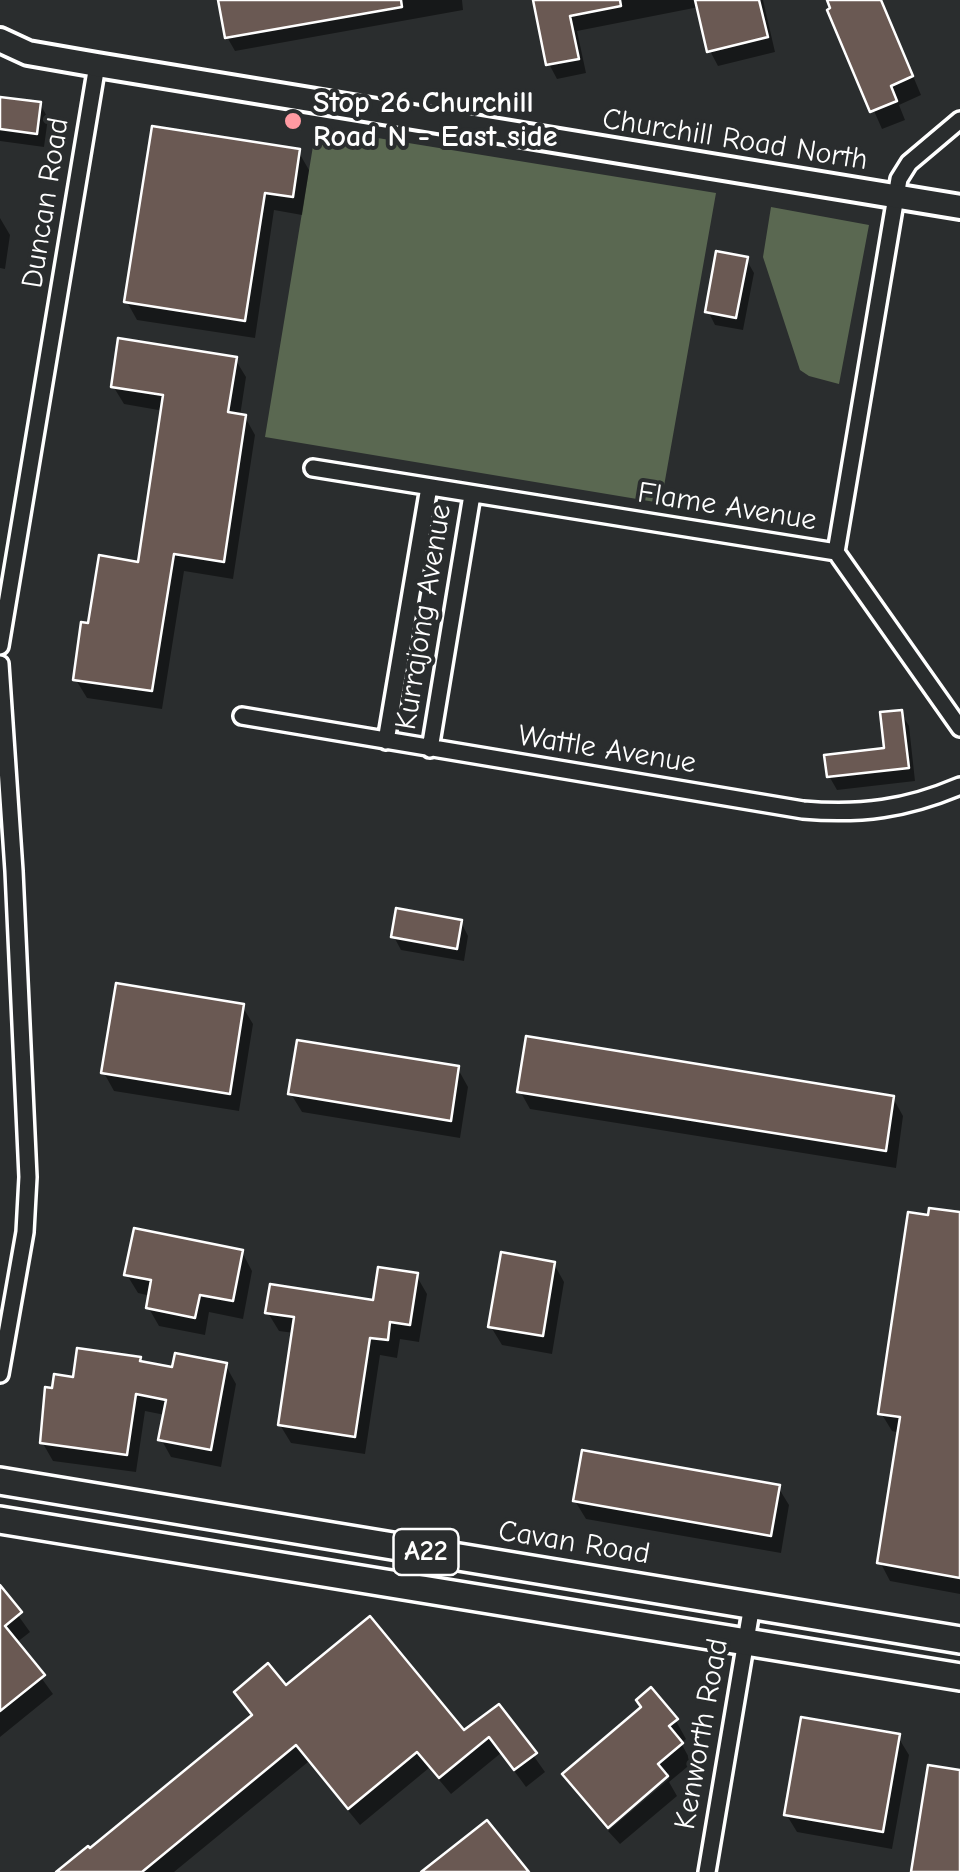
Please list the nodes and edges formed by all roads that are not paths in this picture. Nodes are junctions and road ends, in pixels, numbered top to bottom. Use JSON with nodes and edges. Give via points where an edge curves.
{"nodes":[{"id":1,"x":0,"y":40,"type":"edge"},
{"id":2,"x":28,"y":53,"type":"junction"},
{"id":3,"x":0,"y":58,"type":"edge"},
{"id":4,"x":96,"y":65,"type":"junction"},
{"id":5,"x":960,"y":120,"type":"edge"},
{"id":6,"x":896,"y":196,"type":"junction"},
{"id":7,"x":960,"y":207,"type":"edge"},
{"id":8,"x":312,"y":468,"type":"dead end"},
{"id":9,"x":429,"y":487,"type":"junction"},
{"id":10,"x":472,"y":495,"type":"junction"},
{"id":11,"x":836,"y":552,"type":"junction"},
{"id":12,"x":6,"y":573,"type":"edge"},
{"id":13,"x":0,"y":646,"type":"edge"},
{"id":14,"x":0,"y":664,"type":"edge"},
{"id":15,"x":242,"y":716,"type":"dead end"},
{"id":16,"x":960,"y":728,"type":"edge"},
{"id":17,"x":386,"y":740,"type":"junction"},
{"id":18,"x":430,"y":749,"type":"junction"},
{"id":19,"x":960,"y":786,"type":"edge"},
{"id":20,"x":0,"y":1374,"type":"edge"},
{"id":21,"x":0,"y":1481,"type":"edge"},
{"id":22,"x":0,"y":1520,"type":"edge"},
{"id":23,"x":752,"y":1605,"type":"junction"},
{"id":24,"x":960,"y":1640,"type":"edge"},
{"id":25,"x":746,"y":1644,"type":"junction"},
{"id":26,"x":960,"y":1678,"type":"edge"},
{"id":27,"x":707,"y":1872,"type":"edge"}],
"edges":[{"from":1,"to":2,"type":"street","name":"Churchill Road North"},
{"from":2,"to":3,"type":"street","name":"Churchill Road North"},
{"from":2,"to":4,"type":"street","name":"Churchill Road North"},
{"from":4,"to":6,"type":"street","name":"Churchill Road North"},
{"from":4,"to":12,"type":"street","name":"Duncan Road"},
{"from":5,"to":6,"type":"street","name":"Flame Avenue","via":[[909,163]]},
{"from":6,"to":7,"type":"street","name":"Churchill Road North"},
{"from":6,"to":11,"type":"street","name":"Flame Avenue"},
{"from":8,"to":9,"type":"street","name":"Flame Avenue"},
{"from":9,"to":10,"type":"street","name":"Flame Avenue"},
{"from":9,"to":17,"type":"street","name":"Kurrajong Avenue"},
{"from":10,"to":11,"type":"street","name":"Flame Avenue"},
{"from":10,"to":18,"type":"street","name":"Kurrajong Avenue"},
{"from":11,"to":16,"type":"street"},
{"from":12,"to":13,"type":"street","name":"Duncan Road"},
{"from":14,"to":20,"type":"street","via":[[28,1177]]},
{"from":15,"to":17,"type":"street","name":"Wattle Avenue"},
{"from":17,"to":18,"type":"street","name":"Wattle Avenue"},
{"from":18,"to":19,"type":"street","name":"Wattle Avenue","via":[[849,814],[892,809]]},
{"from":21,"to":23,"type":"main road","name":"Cavan Road","number":"A22"},
{"from":22,"to":25,"type":"main road","number":"A22"},
{"from":23,"to":24,"type":"main road","name":"Cavan Road","number":"A22"},
{"from":23,"to":25,"type":"street","name":"Kenworth Road"},
{"from":25,"to":26,"type":"main road","number":"A22"},
{"from":25,"to":27,"type":"street","name":"Kenworth Road"}]}
